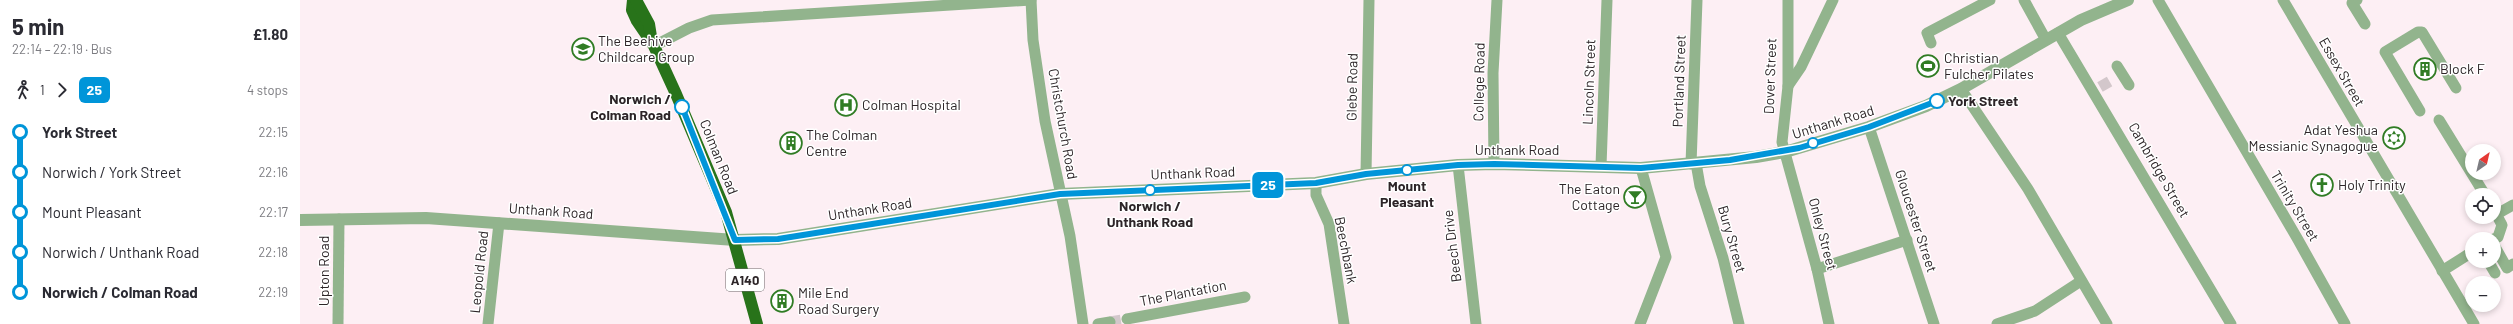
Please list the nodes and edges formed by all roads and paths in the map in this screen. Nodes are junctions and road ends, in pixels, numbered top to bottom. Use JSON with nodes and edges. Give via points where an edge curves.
{"nodes":[{"id":1,"x":632,"y":0,"type":"edge"},
{"id":2,"x":636,"y":0,"type":"edge"},
{"id":3,"x":1031,"y":0,"type":"edge"},
{"id":4,"x":1369,"y":0,"type":"edge"},
{"id":5,"x":1497,"y":0,"type":"edge"},
{"id":6,"x":1607,"y":0,"type":"edge"},
{"id":7,"x":1697,"y":0,"type":"edge"},
{"id":8,"x":1788,"y":0,"type":"edge"},
{"id":9,"x":1833,"y":0,"type":"edge"},
{"id":10,"x":1990,"y":0,"type":"edge"},
{"id":11,"x":2024,"y":0,"type":"edge"},
{"id":12,"x":2128,"y":0,"type":"edge"},
{"id":13,"x":2158,"y":0,"type":"edge"},
{"id":14,"x":2283,"y":0,"type":"edge"},
{"id":15,"x":2357,"y":0,"type":"edge"},
{"id":16,"x":2365,"y":24,"type":"dead end"},
{"id":17,"x":2058,"y":33,"type":"junction"},
{"id":18,"x":2046,"y":40,"type":"junction"},
{"id":19,"x":1931,"y":43,"type":"dead end"},
{"id":20,"x":653,"y":45,"type":"junction"},
{"id":21,"x":2118,"y":73,"type":"dead end"},
{"id":22,"x":2129,"y":85,"type":"dead end"},
{"id":23,"x":1788,"y":86,"type":"junction"},
{"id":24,"x":2456,"y":88,"type":"dead end"},
{"id":25,"x":1961,"y":89,"type":"junction"},
{"id":26,"x":2420,"y":110,"type":"dead end"},
{"id":27,"x":2439,"y":120,"type":"dead end"},
{"id":28,"x":1869,"y":127,"type":"junction"},
{"id":29,"x":1785,"y":152,"type":"junction"},
{"id":30,"x":1494,"y":164,"type":"junction"},
{"id":31,"x":1693,"y":164,"type":"junction"},
{"id":32,"x":1458,"y":165,"type":"junction"},
{"id":33,"x":1601,"y":166,"type":"junction"},
{"id":34,"x":1641,"y":168,"type":"junction"},
{"id":35,"x":1366,"y":174,"type":"junction"},
{"id":36,"x":1316,"y":183,"type":"junction"},
{"id":37,"x":2481,"y":188,"type":"edge"},
{"id":38,"x":1060,"y":194,"type":"junction"},
{"id":39,"x":2513,"y":205,"type":"edge"},
{"id":40,"x":2501,"y":210,"type":"edge"},
{"id":41,"x":339,"y":219,"type":"junction"},
{"id":42,"x":300,"y":220,"type":"edge"},
{"id":43,"x":499,"y":223,"type":"junction"},
{"id":44,"x":735,"y":240,"type":"junction"},
{"id":45,"x":1907,"y":240,"type":"junction"},
{"id":46,"x":2465,"y":256,"type":"edge"},
{"id":47,"x":2501,"y":258,"type":"edge"},
{"id":48,"x":2513,"y":264,"type":"edge"},
{"id":49,"x":2492,"y":268,"type":"edge"},
{"id":50,"x":1817,"y":269,"type":"junction"},
{"id":51,"x":2442,"y":271,"type":"junction"},
{"id":52,"x":2495,"y":273,"type":"dead end"},
{"id":53,"x":2081,"y":281,"type":"junction"},
{"id":54,"x":1245,"y":297,"type":"dead end"},
{"id":55,"x":1127,"y":319,"type":"tunnel mouth"},
{"id":56,"x":1110,"y":322,"type":"dead end"},
{"id":57,"x":755,"y":323,"type":"edge"},
{"id":58,"x":338,"y":324,"type":"edge"},
{"id":59,"x":488,"y":324,"type":"edge"},
{"id":60,"x":1083,"y":324,"type":"edge"},
{"id":61,"x":1098,"y":324,"type":"edge"},
{"id":62,"x":1344,"y":324,"type":"edge"},
{"id":63,"x":1476,"y":324,"type":"edge"},
{"id":64,"x":1640,"y":324,"type":"edge"},
{"id":65,"x":1739,"y":324,"type":"edge"},
{"id":66,"x":1829,"y":324,"type":"edge"},
{"id":67,"x":1934,"y":324,"type":"edge"},
{"id":68,"x":1997,"y":324,"type":"edge"},
{"id":69,"x":2107,"y":324,"type":"edge"},
{"id":70,"x":2231,"y":324,"type":"edge"},
{"id":71,"x":2344,"y":324,"type":"edge"},
{"id":72,"x":2474,"y":324,"type":"edge"}],
"edges":[{"from":1,"to":20,"type":"highway","name":"Colman Road","number":"A140","via":[[632,10],[640,28]]},
{"from":2,"to":20,"type":"highway","name":"Colman Road","number":"A140","via":[[649,24]]},
{"from":3,"to":20,"type":"street","via":[[712,20]]},
{"from":3,"to":38,"type":"street","name":"Christchurch Road","via":[[1045,121]]},
{"from":4,"to":35,"type":"street","name":"Glebe Road"},
{"from":5,"to":30,"type":"street","name":"College Road","via":[[1493,73]]},
{"from":6,"to":33,"type":"street","name":"Lincoln Street"},
{"from":7,"to":31,"type":"street","name":"Portland Street"},
{"from":8,"to":23,"type":"street","name":"Dover Street"},
{"from":9,"to":23,"type":"street","via":[[1801,67]]},
{"from":10,"to":19,"type":"street","via":[[1927,33]]},
{"from":11,"to":18,"type":"street"},
{"from":12,"to":17,"type":"street","name":"Unthank Road","via":[[2105,8]]},
{"from":13,"to":71,"type":"street","name":"Trinity Street","via":[[2297,238]]},
{"from":14,"to":51,"type":"street","name":"Essex Street"},
{"from":15,"to":16,"type":"street","via":[[2352,3]]},
{"from":17,"to":18,"type":"street","name":"Unthank Road"},
{"from":17,"to":70,"type":"street","name":"Cambridge Street","via":[[2097,89]]},
{"from":18,"to":25,"type":"street","name":"Unthank Road"},
{"from":20,"to":44,"type":"highway","name":"Colman Road","number":"A140","via":[[694,134]]},
{"from":21,"to":22,"type":"street"},
{"from":23,"to":29,"type":"street","name":"Dover Street","via":[[1782,142]]},
{"from":24,"to":26,"type":"street","via":[[2422,32],[2385,52]]},
{"from":25,"to":28,"type":"street","name":"Unthank Road","via":[[1926,106]]},
{"from":25,"to":53,"type":"street","via":[[2028,189]]},
{"from":27,"to":37,"type":"street"},
{"from":28,"to":29,"type":"street","name":"Unthank Road"},
{"from":28,"to":45,"type":"street","name":"Gloucester Street"},
{"from":29,"to":31,"type":"street","name":"Unthank Road"},
{"from":29,"to":50,"type":"street","name":"Onley Street"},
{"from":30,"to":32,"type":"street","name":"Unthank Road"},
{"from":30,"to":33,"type":"street","name":"Unthank Road"},
{"from":31,"to":34,"type":"street","name":"Unthank Road"},
{"from":31,"to":65,"type":"street","name":"Bury Street"},
{"from":32,"to":35,"type":"street","name":"Unthank Road"},
{"from":32,"to":63,"type":"street","name":"Beech Drive"},
{"from":33,"to":34,"type":"street","name":"Unthank Road"},
{"from":34,"to":64,"type":"street","via":[[1666,257]]},
{"from":35,"to":36,"type":"street","name":"Unthank Road"},
{"from":36,"to":38,"type":"street","name":"Unthank Road"},
{"from":36,"to":62,"type":"street","name":"Beechbank","via":[[1316,195],[1329,224]]},
{"from":38,"to":44,"type":"street","name":"Unthank Road","via":[[778,239]]},
{"from":38,"to":60,"type":"street","name":"Christchurch Road","via":[[1070,236]]},
{"from":39,"to":40,"type":"street"},
{"from":41,"to":42,"type":"street","name":"Unthank Road"},
{"from":41,"to":43,"type":"street","name":"Unthank Road","via":[[426,218]]},
{"from":41,"to":58,"type":"street","name":"Upton Road"},
{"from":43,"to":44,"type":"street","name":"Unthank Road"},
{"from":43,"to":59,"type":"street","name":"Leopold Road"},
{"from":44,"to":57,"type":"highway","number":"A140"},
{"from":45,"to":50,"type":"street"},
{"from":45,"to":67,"type":"street","name":"Gloucester Street"},
{"from":46,"to":51,"type":"street"},
{"from":47,"to":48,"type":"street","via":[[2507,268]]},
{"from":49,"to":52,"type":"street"},
{"from":50,"to":66,"type":"street","name":"Onley Street"},
{"from":51,"to":72,"type":"street","name":"Essex Street"},
{"from":53,"to":68,"type":"street","via":[[2034,311]]},
{"from":53,"to":69,"type":"street"},
{"from":54,"to":55,"type":"street","name":"The Plantation"},
{"from":56,"to":61,"type":"street"}]}
